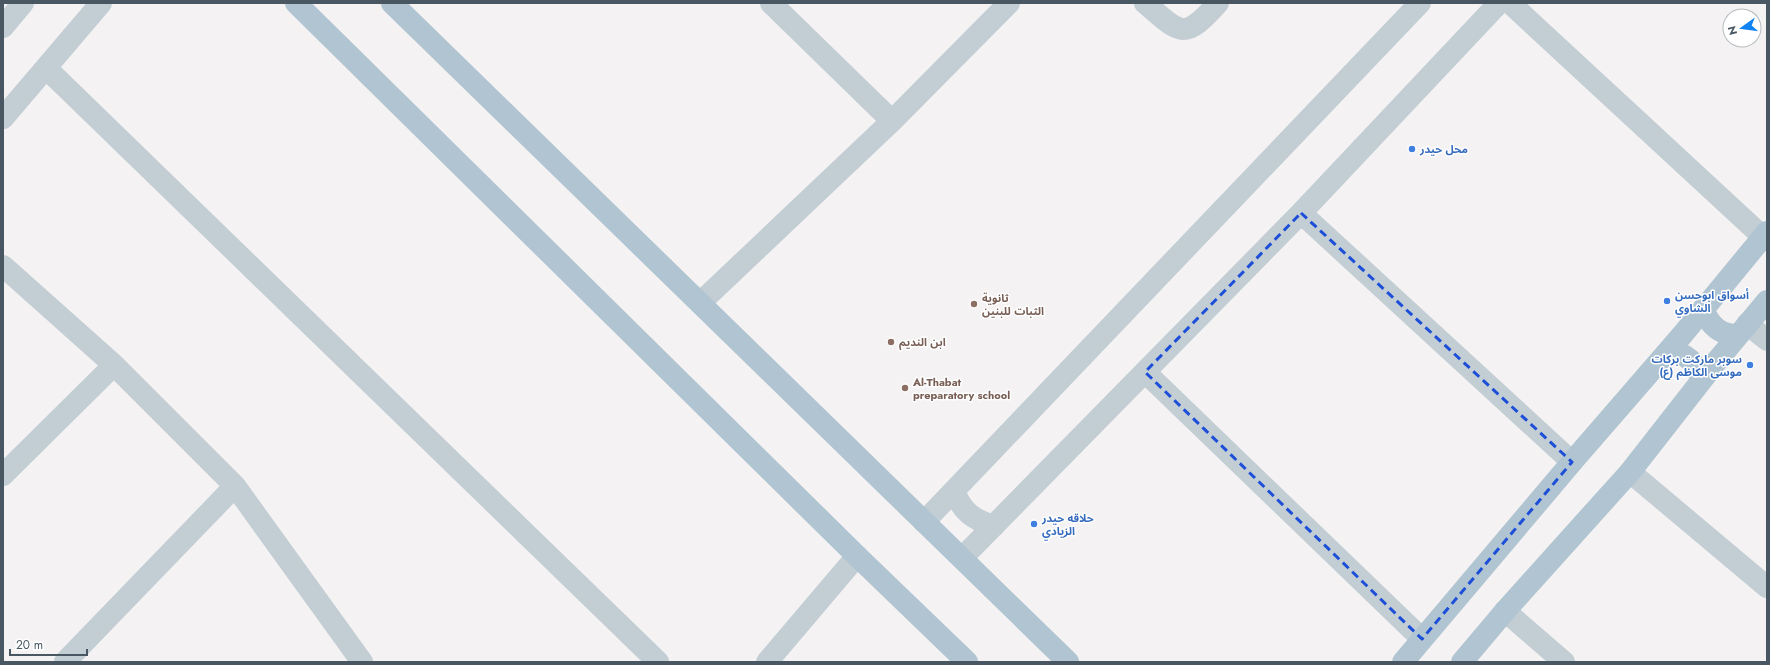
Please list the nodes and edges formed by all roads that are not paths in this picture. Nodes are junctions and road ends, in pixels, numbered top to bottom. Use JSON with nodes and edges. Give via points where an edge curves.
{"nodes":[{"id":1,"x":23,"y":3,"type":"edge"},
{"id":2,"x":101,"y":3,"type":"edge"},
{"id":3,"x":296,"y":3,"type":"edge"},
{"id":4,"x":392,"y":3,"type":"edge"},
{"id":5,"x":771,"y":3,"type":"edge"},
{"id":6,"x":1009,"y":3,"type":"edge"},
{"id":7,"x":1145,"y":3,"type":"edge"},
{"id":8,"x":1218,"y":3,"type":"edge"},
{"id":9,"x":1420,"y":3,"type":"edge"},
{"id":10,"x":1499,"y":3,"type":"edge"},
{"id":11,"x":1510,"y":3,"type":"edge"},
{"id":12,"x":4,"y":23,"type":"edge"},
{"id":13,"x":46,"y":68,"type":"junction"},
{"id":14,"x":3,"y":118,"type":"edge"},
{"id":15,"x":892,"y":121,"type":"junction"},
{"id":16,"x":1301,"y":213,"type":"junction"},
{"id":17,"x":1765,"y":235,"type":"edge"},
{"id":18,"x":3,"y":266,"type":"edge"},
{"id":19,"x":1767,"y":301,"type":"edge"},
{"id":20,"x":700,"y":303,"type":"junction"},
{"id":21,"x":1703,"y":310,"type":"junction"},
{"id":22,"x":1743,"y":330,"type":"junction"},
{"id":23,"x":1767,"y":340,"type":"edge"},
{"id":24,"x":1669,"y":351,"type":"junction"},
{"id":25,"x":114,"y":365,"type":"junction"},
{"id":26,"x":1145,"y":372,"type":"junction"},
{"id":27,"x":1701,"y":380,"type":"junction"},
{"id":28,"x":1572,"y":462,"type":"junction"},
{"id":29,"x":1630,"y":472,"type":"junction"},
{"id":30,"x":3,"y":475,"type":"edge"},
{"id":31,"x":235,"y":486,"type":"junction"},
{"id":32,"x":954,"y":491,"type":"junction"},
{"id":33,"x":924,"y":522,"type":"junction"},
{"id":34,"x":994,"y":526,"type":"junction"},
{"id":35,"x":857,"y":556,"type":"junction"},
{"id":36,"x":962,"y":558,"type":"junction"},
{"id":37,"x":1767,"y":587,"type":"edge"},
{"id":38,"x":1505,"y":611,"type":"junction"},
{"id":39,"x":1422,"y":639,"type":"junction"},
{"id":40,"x":1060,"y":658,"type":"edge"},
{"id":41,"x":65,"y":662,"type":"edge"},
{"id":42,"x":362,"y":662,"type":"edge"},
{"id":43,"x":658,"y":662,"type":"edge"},
{"id":44,"x":767,"y":662,"type":"edge"},
{"id":45,"x":967,"y":662,"type":"edge"},
{"id":46,"x":1403,"y":662,"type":"edge"},
{"id":47,"x":1462,"y":662,"type":"edge"},
{"id":48,"x":1564,"y":662,"type":"edge"}],
"edges":[{"from":1,"to":12,"type":"street"},
{"from":2,"to":13,"type":"street"},
{"from":3,"to":35,"type":"main road"},
{"from":4,"to":20,"type":"main road"},
{"from":5,"to":15,"type":"street"},
{"from":6,"to":15,"type":"street"},
{"from":7,"to":8,"type":"street","via":[[1174,27],[1184,29],[1195,26]]},
{"from":9,"to":32,"type":"street"},
{"from":10,"to":16,"type":"street"},
{"from":11,"to":17,"type":"street"},
{"from":13,"to":14,"type":"street"},
{"from":13,"to":43,"type":"street"},
{"from":15,"to":20,"type":"street"},
{"from":16,"to":26,"type":"street"},
{"from":16,"to":28,"type":"street"},
{"from":17,"to":21,"type":"main road"},
{"from":18,"to":25,"type":"street"},
{"from":19,"to":22,"type":"main road"},
{"from":20,"to":33,"type":"main road"},
{"from":21,"to":22,"type":"main road","via":[[1710,324],[1722,333]]},
{"from":21,"to":24,"type":"main road"},
{"from":22,"to":23,"type":"street"},
{"from":22,"to":27,"type":"main road"},
{"from":24,"to":27,"type":"main road","via":[[1691,359],[1700,372]]},
{"from":24,"to":28,"type":"main road"},
{"from":25,"to":30,"type":"street"},
{"from":25,"to":31,"type":"street"},
{"from":26,"to":34,"type":"street"},
{"from":26,"to":39,"type":"street"},
{"from":27,"to":29,"type":"main road"},
{"from":28,"to":39,"type":"main road"},
{"from":29,"to":37,"type":"street"},
{"from":29,"to":38,"type":"main road"},
{"from":31,"to":41,"type":"street"},
{"from":31,"to":42,"type":"street"},
{"from":32,"to":33,"type":"street"},
{"from":32,"to":34,"type":"street","via":[[964,510],[973,518]]},
{"from":33,"to":36,"type":"main road"},
{"from":34,"to":36,"type":"street"},
{"from":35,"to":44,"type":"street"},
{"from":35,"to":45,"type":"main road"},
{"from":36,"to":40,"type":"main road"},
{"from":38,"to":47,"type":"main road"},
{"from":38,"to":48,"type":"street"},
{"from":39,"to":46,"type":"main road"}]}
